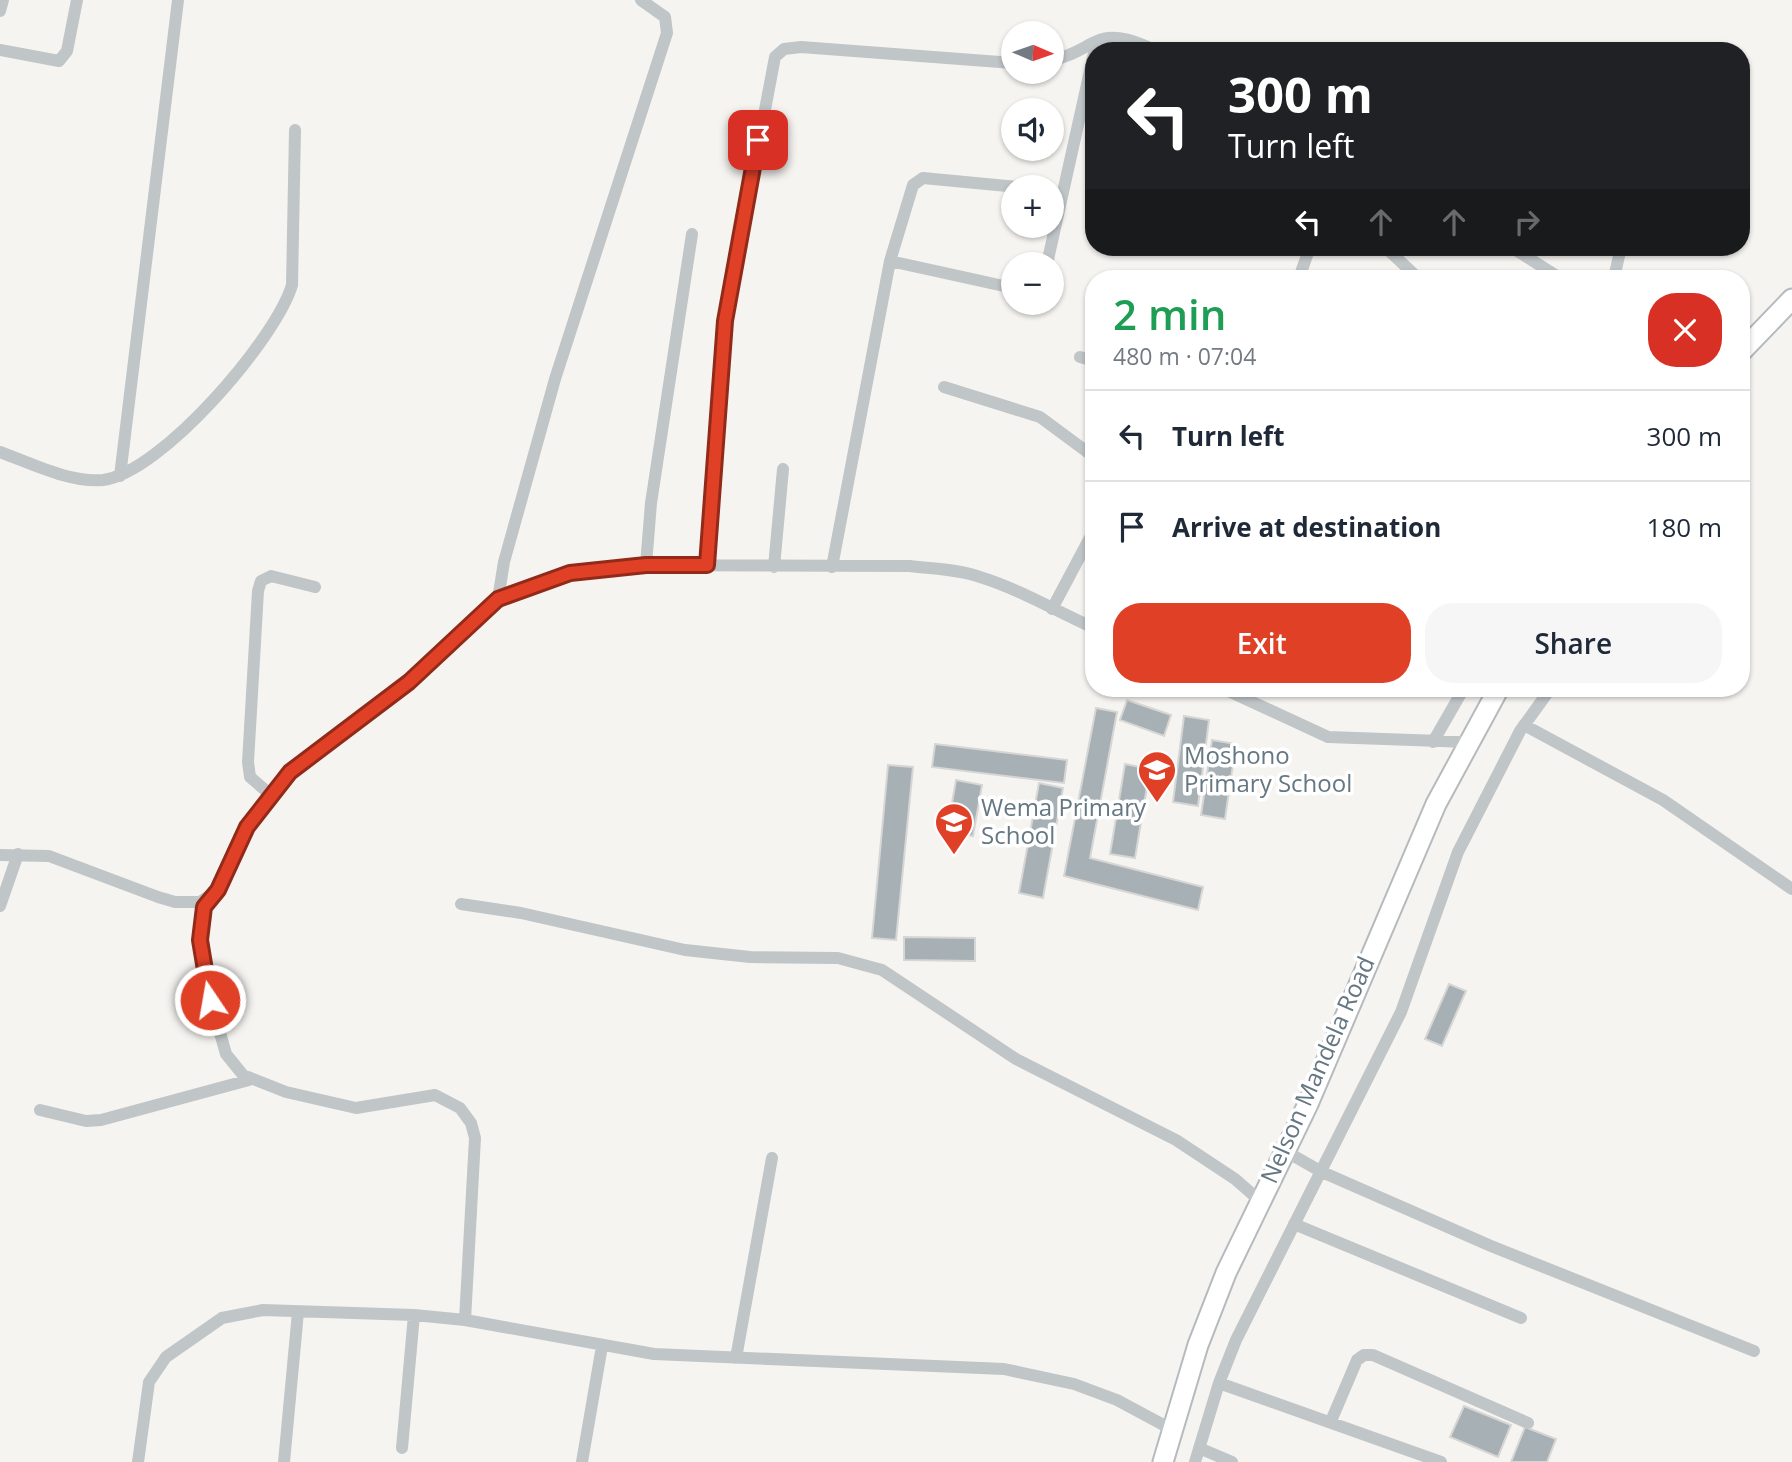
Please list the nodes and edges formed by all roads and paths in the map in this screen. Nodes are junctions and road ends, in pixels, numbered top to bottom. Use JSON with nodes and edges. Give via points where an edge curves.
{"nodes":[{"id":1,"x":2,"y":0,"type":"edge"},
{"id":2,"x":77,"y":0,"type":"edge"},
{"id":3,"x":178,"y":0,"type":"edge"},
{"id":4,"x":641,"y":0,"type":"edge"},
{"id":5,"x":0,"y":11,"type":"edge"},
{"id":6,"x":1112,"y":42,"type":"edge"},
{"id":7,"x":1130,"y":42,"type":"edge"},
{"id":8,"x":0,"y":50,"type":"edge"},
{"id":9,"x":1085,"y":51,"type":"edge"},
{"id":10,"x":1064,"y":57,"type":"edge"},
{"id":11,"x":1001,"y":61,"type":"edge"},
{"id":12,"x":1085,"y":86,"type":"edge"},
{"id":13,"x":295,"y":130,"type":"dead end"},
{"id":14,"x":1062,"y":175,"type":"edge"},
{"id":15,"x":1001,"y":186,"type":"edge"},
{"id":16,"x":692,"y":234,"type":"dead end"},
{"id":17,"x":1395,"y":256,"type":"edge"},
{"id":18,"x":1525,"y":256,"type":"edge"},
{"id":19,"x":890,"y":261,"type":"junction"},
{"id":20,"x":1409,"y":270,"type":"edge"},
{"id":21,"x":1547,"y":270,"type":"edge"},
{"id":22,"x":1001,"y":285,"type":"edge"},
{"id":23,"x":1792,"y":299,"type":"edge"},
{"id":24,"x":1750,"y":343,"type":"edge"},
{"id":25,"x":1080,"y":357,"type":"dead end"},
{"id":26,"x":1085,"y":358,"type":"edge"},
{"id":27,"x":944,"y":387,"type":"dead end"},
{"id":28,"x":1085,"y":450,"type":"edge"},
{"id":29,"x":0,"y":452,"type":"edge"},
{"id":30,"x":783,"y":469,"type":"dead end"},
{"id":31,"x":120,"y":476,"type":"junction"},
{"id":32,"x":1085,"y":547,"type":"edge"},
{"id":33,"x":646,"y":565,"type":"junction"},
{"id":34,"x":707,"y":565,"type":"junction"},
{"id":35,"x":774,"y":567,"type":"junction"},
{"id":36,"x":832,"y":567,"type":"junction"},
{"id":37,"x":315,"y":587,"type":"dead end"},
{"id":38,"x":498,"y":599,"type":"junction"},
{"id":39,"x":1052,"y":609,"type":"junction"},
{"id":40,"x":1085,"y":624,"type":"edge"},
{"id":41,"x":1241,"y":697,"type":"edge"},
{"id":42,"x":1459,"y":697,"type":"edge"},
{"id":43,"x":1494,"y":697,"type":"edge"},
{"id":44,"x":1544,"y":697,"type":"edge"},
{"id":45,"x":1524,"y":725,"type":"junction"},
{"id":46,"x":1433,"y":742,"type":"junction"},
{"id":47,"x":1468,"y":742,"type":"junction"},
{"id":48,"x":272,"y":796,"type":"junction"},
{"id":49,"x":18,"y":854,"type":"junction"},
{"id":50,"x":0,"y":855,"type":"edge"},
{"id":51,"x":1792,"y":889,"type":"edge"},
{"id":52,"x":208,"y":899,"type":"junction"},
{"id":53,"x":461,"y":904,"type":"dead end"},
{"id":54,"x":0,"y":906,"type":"edge"},
{"id":55,"x":249,"y":1080,"type":"junction"},
{"id":56,"x":40,"y":1110,"type":"dead end"},
{"id":57,"x":1285,"y":1151,"type":"junction"},
{"id":58,"x":772,"y":1158,"type":"dead end"},
{"id":59,"x":1322,"y":1172,"type":"junction"},
{"id":60,"x":1259,"y":1200,"type":"junction"},
{"id":61,"x":1294,"y":1224,"type":"junction"},
{"id":62,"x":298,"y":1312,"type":"junction"},
{"id":63,"x":414,"y":1315,"type":"junction"},
{"id":64,"x":1521,"y":1318,"type":"dead end"},
{"id":65,"x":465,"y":1320,"type":"junction"},
{"id":66,"x":602,"y":1346,"type":"junction"},
{"id":67,"x":1754,"y":1352,"type":"dead end"},
{"id":68,"x":736,"y":1358,"type":"junction"},
{"id":69,"x":1219,"y":1383,"type":"junction"},
{"id":70,"x":1331,"y":1421,"type":"junction"},
{"id":71,"x":1528,"y":1423,"type":"dead end"},
{"id":72,"x":1171,"y":1429,"type":"junction"},
{"id":73,"x":402,"y":1448,"type":"dead end"},
{"id":74,"x":1199,"y":1448,"type":"junction"},
{"id":75,"x":138,"y":1462,"type":"edge"},
{"id":76,"x":284,"y":1462,"type":"edge"},
{"id":77,"x":582,"y":1462,"type":"edge"},
{"id":78,"x":1163,"y":1462,"type":"edge"},
{"id":79,"x":1195,"y":1462,"type":"edge"},
{"id":80,"x":1232,"y":1462,"type":"edge"},
{"id":81,"x":1441,"y":1462,"type":"edge"}],
"edges":[{"from":1,"to":5,"type":"street"},
{"from":2,"to":8,"type":"street","via":[[67,51],[60,61]]},
{"from":3,"to":31,"type":"street"},
{"from":4,"to":38,"type":"street","via":[[665,17],[667,33],[555,379]]},
{"from":6,"to":7,"type":"street"},
{"from":9,"to":10,"type":"street"},
{"from":11,"to":34,"type":"street","via":[[801,47],[784,49],[775,57],[725,321]]},
{"from":12,"to":14,"type":"street"},
{"from":13,"to":31,"type":"street","via":[[292,285],[286,305],[265,339],[183,432]]},
{"from":15,"to":19,"type":"street","via":[[917,180]]},
{"from":16,"to":33,"type":"street","via":[[651,502]]},
{"from":17,"to":20,"type":"street"},
{"from":18,"to":21,"type":"street"},
{"from":19,"to":22,"type":"street"},
{"from":19,"to":36,"type":"street"},
{"from":23,"to":24,"type":"main road"},
{"from":25,"to":26,"type":"street"},
{"from":27,"to":28,"type":"street","via":[[1040,417]]},
{"from":29,"to":31,"type":"street","via":[[76,478]]},
{"from":30,"to":35,"type":"street"},
{"from":32,"to":39,"type":"street"},
{"from":33,"to":34,"type":"street"},
{"from":33,"to":38,"type":"street","via":[[570,573]]},
{"from":34,"to":35,"type":"street"},
{"from":35,"to":36,"type":"street"},
{"from":36,"to":39,"type":"street","via":[[910,566],[964,573],[1014,589]]},
{"from":37,"to":48,"type":"street","via":[[271,576],[261,581],[258,591],[248,762],[250,777]]},
{"from":38,"to":48,"type":"street","via":[[409,682],[290,772]]},
{"from":39,"to":40,"type":"street"},
{"from":41,"to":46,"type":"street","via":[[1328,737]]},
{"from":42,"to":46,"type":"street"},
{"from":43,"to":47,"type":"main road","name":"Nelson Mandela Road"},
{"from":44,"to":45,"type":"street"},
{"from":45,"to":51,"type":"street","via":[[1663,800]]},
{"from":45,"to":59,"type":"street","via":[[1458,852],[1401,1012]]},
{"from":46,"to":47,"type":"street"},
{"from":47,"to":57,"type":"main road","name":"Nelson Mandela Road","via":[[1409,863]]},
{"from":48,"to":52,"type":"street","via":[[247,827],[218,890]]},
{"from":49,"to":50,"type":"street"},
{"from":49,"to":52,"type":"street","via":[[61,860],[176,902]]},
{"from":49,"to":54,"type":"street"},
{"from":52,"to":55,"type":"street","via":[[200,931],[204,976],[226,1054]]},
{"from":53,"to":60,"type":"street","via":[[521,912],[685,950],[750,957],[838,958],[882,970],[1016,1059],[1176,1140]]},
{"from":55,"to":56,"type":"street","via":[[101,1120]]},
{"from":55,"to":65,"type":"street","via":[[356,1108],[435,1095],[466,1115],[475,1138]]},
{"from":57,"to":59,"type":"street"},
{"from":57,"to":60,"type":"main road","name":"Nelson Mandela Road"},
{"from":58,"to":68,"type":"street"},
{"from":59,"to":61,"type":"street"},
{"from":59,"to":67,"type":"street","via":[[1491,1247]]},
{"from":60,"to":72,"type":"main road","name":"Nelson Mandela Road","via":[[1203,1333]]},
{"from":61,"to":64,"type":"street"},
{"from":61,"to":69,"type":"street"},
{"from":62,"to":63,"type":"street"},
{"from":62,"to":75,"type":"street","via":[[263,1310],[222,1318],[166,1357],[149,1382]]},
{"from":62,"to":76,"type":"street"},
{"from":63,"to":65,"type":"street"},
{"from":63,"to":73,"type":"street"},
{"from":65,"to":66,"type":"street"},
{"from":66,"to":68,"type":"street"},
{"from":66,"to":77,"type":"street"},
{"from":68,"to":72,"type":"street","via":[[1004,1368],[1117,1399]]},
{"from":69,"to":70,"type":"street"},
{"from":69,"to":74,"type":"street"},
{"from":70,"to":71,"type":"street","via":[[1357,1360],[1373,1355]]},
{"from":70,"to":81,"type":"street"},
{"from":72,"to":78,"type":"main road","name":"Nelson Mandela Road"},
{"from":74,"to":79,"type":"street"},
{"from":74,"to":80,"type":"street"}]}
